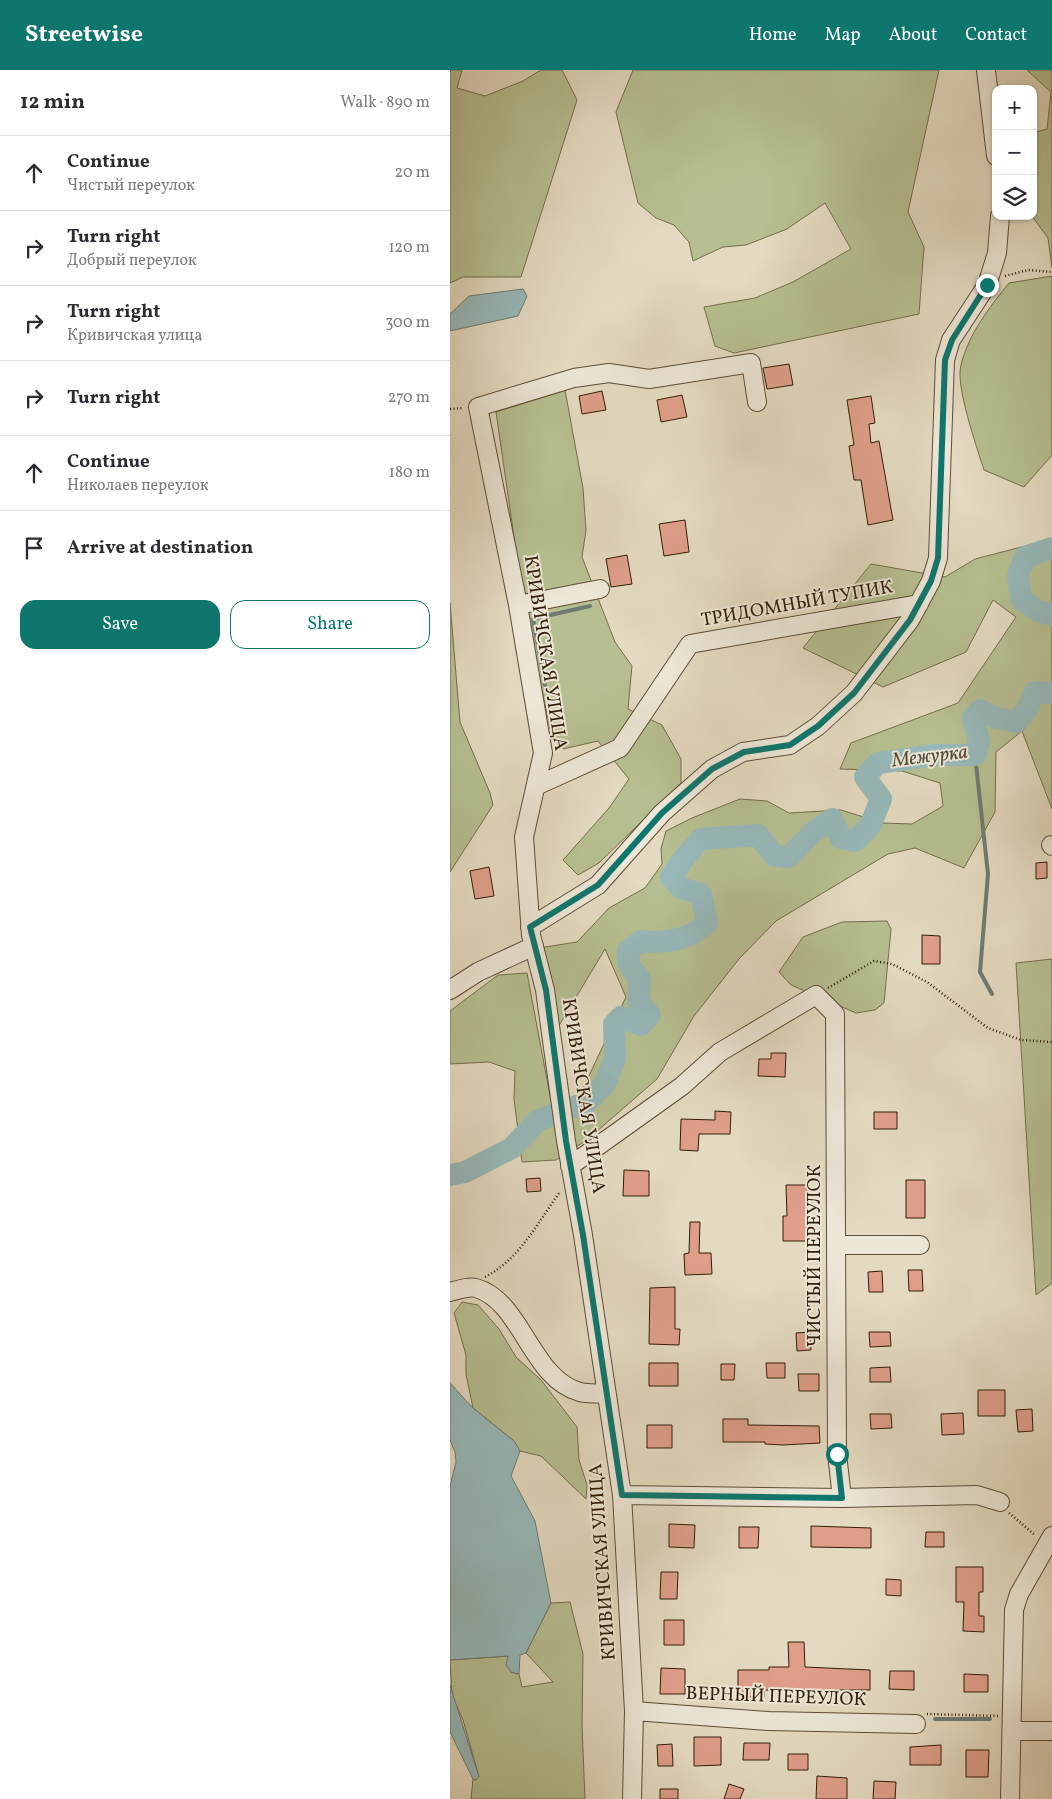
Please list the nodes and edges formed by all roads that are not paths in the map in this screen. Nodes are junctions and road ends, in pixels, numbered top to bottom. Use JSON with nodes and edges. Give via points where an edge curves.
{"nodes":[{"id":1,"x":986,"y":70,"type":"edge"},
{"id":2,"x":993,"y":130,"type":"edge"},
{"id":3,"x":1000,"y":220,"type":"edge"},
{"id":4,"x":757,"y":402,"type":"dead end"},
{"id":5,"x":600,"y":589,"type":"dead end"},
{"id":6,"x":919,"y":604,"type":"junction"},
{"id":7,"x":518,"y":605,"type":"junction"},
{"id":8,"x":536,"y":786,"type":"junction"},
{"id":9,"x":530,"y":927,"type":"junction"},
{"id":10,"x":534,"y":946,"type":"junction"},
{"id":11,"x":450,"y":990,"type":"edge"},
{"id":12,"x":571,"y":1171,"type":"junction"},
{"id":13,"x":837,"y":1245,"type":"junction"},
{"id":14,"x":920,"y":1245,"type":"dead end"},
{"id":15,"x":456,"y":1291,"type":"edge"},
{"id":16,"x":606,"y":1394,"type":"junction"},
{"id":17,"x":622,"y":1495,"type":"junction"},
{"id":18,"x":842,"y":1498,"type":"junction"},
{"id":19,"x":1000,"y":1502,"type":"road end"},
{"id":20,"x":1049,"y":1542,"type":"edge"},
{"id":21,"x":634,"y":1711,"type":"junction"},
{"id":22,"x":1013,"y":1723,"type":"junction"},
{"id":23,"x":916,"y":1724,"type":"road end"},
{"id":24,"x":1052,"y":1731,"type":"edge"},
{"id":25,"x":632,"y":1799,"type":"edge"},
{"id":26,"x":1010,"y":1799,"type":"edge"}],
"edges":[{"from":1,"to":2,"type":"street"},
{"from":3,"to":6,"type":"street","via":[[997,253],[987,285],[958,327],[945,360],[938,558]]},
{"from":4,"to":7,"type":"street","name":"КРИВИЧСКАЯ УЛИЦА","via":[[751,363],[649,379],[609,373],[574,378],[478,407]]},
{"from":5,"to":7,"type":"street"},
{"from":6,"to":8,"type":"street","name":"ТРИДОМНЫЙ ТУПИК","via":[[690,644],[620,748]]},
{"from":6,"to":9,"type":"street","via":[[854,693],[818,726],[790,745],[744,752],[712,769],[662,813],[598,885]]},
{"from":7,"to":8,"type":"street","name":"КРИВИЧСКАЯ УЛИЦА","via":[[543,753]]},
{"from":8,"to":9,"type":"street","name":"КРИВИЧСКАЯ УЛИЦА","via":[[524,837]]},
{"from":9,"to":10,"type":"street","name":"КРИВИЧСКАЯ УЛИЦА"},
{"from":10,"to":11,"type":"street","via":[[478,972]]},
{"from":10,"to":12,"type":"street","name":"КРИВИЧСКАЯ УЛИЦА","via":[[546,990]]},
{"from":12,"to":13,"type":"street","name":"ЧИСТЫЙ ПЕРЕУЛОК","via":[[682,1086],[720,1052],[816,996],[835,1014]]},
{"from":12,"to":16,"type":"street","name":"КРИВИЧСКАЯ УЛИЦА"},
{"from":13,"to":14,"type":"street"},
{"from":13,"to":18,"type":"street","name":"ЧИСТЫЙ ПЕРЕУЛОК","via":[[837,1454]]},
{"from":15,"to":16,"type":"street","via":[[475,1288],[494,1298],[545,1368],[579,1392]]},
{"from":16,"to":17,"type":"street","name":"КРИВИЧСКАЯ УЛИЦА"},
{"from":17,"to":18,"type":"street"},
{"from":17,"to":21,"type":"street","name":"КРИВИЧСКАЯ УЛИЦА"},
{"from":18,"to":19,"type":"street","via":[[976,1495]]},
{"from":20,"to":22,"type":"street","via":[[1018,1594],[1014,1610]]},
{"from":21,"to":23,"type":"street","name":"ВЕРНЫЙ ПЕРЕУЛОК","via":[[768,1721]]},
{"from":21,"to":25,"type":"street","name":"КРИВИЧСКАЯ УЛИЦА"},
{"from":22,"to":24,"type":"street"},
{"from":22,"to":26,"type":"street"}]}
